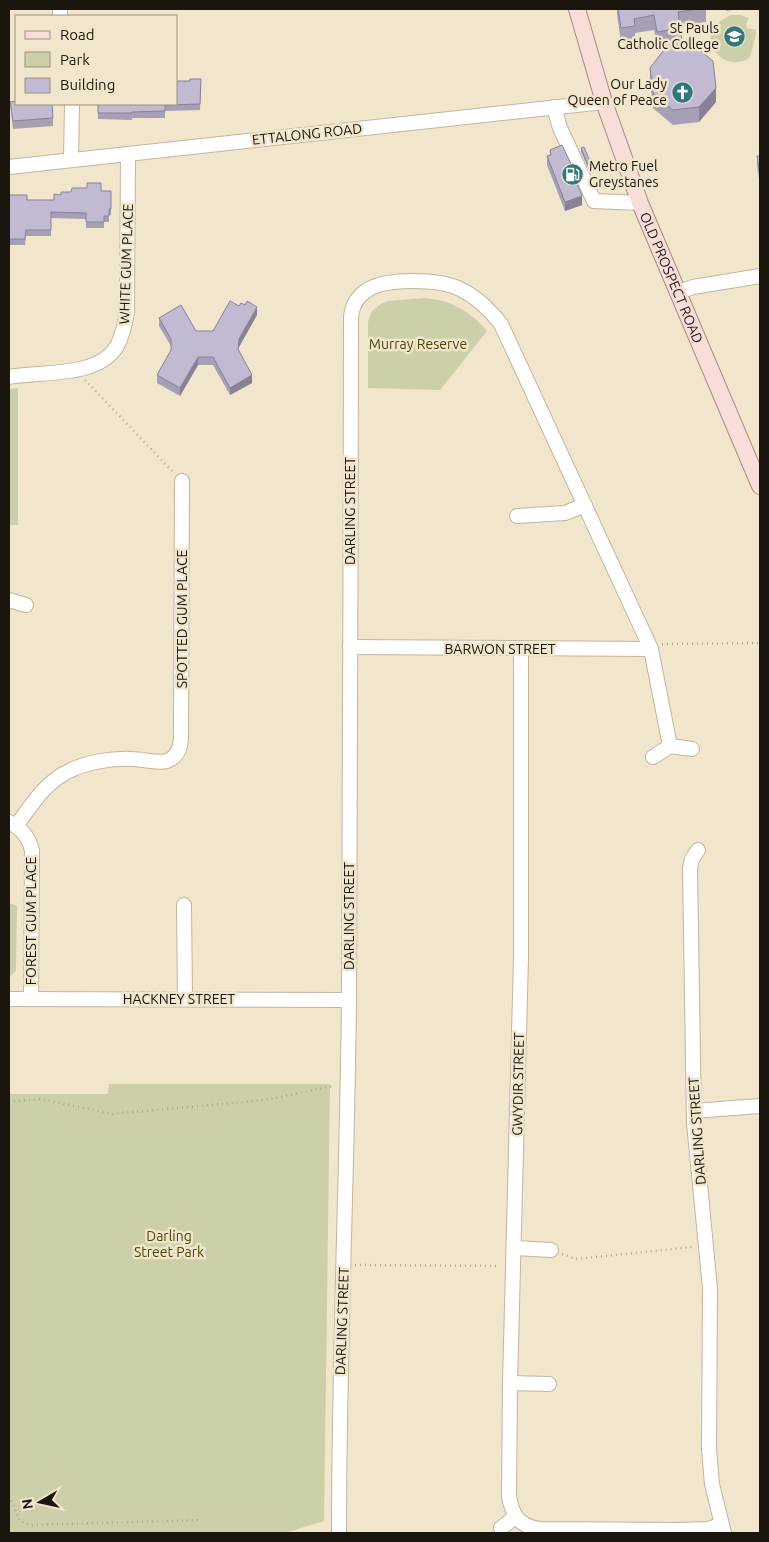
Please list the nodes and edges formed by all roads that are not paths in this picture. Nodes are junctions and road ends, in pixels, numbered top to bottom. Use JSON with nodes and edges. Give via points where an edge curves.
{"nodes":[{"id":1,"x":577,"y":9,"type":"edge"},
{"id":2,"x":604,"y":102,"type":"junction"},
{"id":3,"x":72,"y":105,"type":"edge"},
{"id":4,"x":554,"y":108,"type":"junction"},
{"id":5,"x":128,"y":154,"type":"junction"},
{"id":6,"x":71,"y":160,"type":"junction"},
{"id":7,"x":9,"y":167,"type":"edge"},
{"id":8,"x":640,"y":203,"type":"junction"},
{"id":9,"x":760,"y":276,"type":"edge"},
{"id":10,"x":678,"y":292,"type":"junction"},
{"id":11,"x":9,"y":377,"type":"edge"},
{"id":12,"x":182,"y":481,"type":"road end"},
{"id":13,"x":760,"y":486,"type":"edge"},
{"id":14,"x":586,"y":505,"type":"junction"},
{"id":15,"x":518,"y":516,"type":"dead end"},
{"id":16,"x":9,"y":600,"type":"edge"},
{"id":17,"x":26,"y":605,"type":"dead end"},
{"id":18,"x":350,"y":647,"type":"junction"},
{"id":19,"x":650,"y":647,"type":"junction"},
{"id":20,"x":520,"y":649,"type":"junction"},
{"id":21,"x":670,"y":746,"type":"junction"},
{"id":22,"x":692,"y":748,"type":"dead end"},
{"id":23,"x":653,"y":756,"type":"dead end"},
{"id":24,"x":13,"y":824,"type":"edge"},
{"id":25,"x":698,"y":850,"type":"dead end"},
{"id":26,"x":184,"y":905,"type":"dead end"},
{"id":27,"x":9,"y":999,"type":"edge"},
{"id":28,"x":31,"y":999,"type":"junction"},
{"id":29,"x":184,"y":999,"type":"junction"},
{"id":30,"x":349,"y":1000,"type":"junction"},
{"id":31,"x":760,"y":1106,"type":"edge"},
{"id":32,"x":694,"y":1111,"type":"junction"},
{"id":33,"x":514,"y":1248,"type":"junction"},
{"id":34,"x":551,"y":1250,"type":"road end"},
{"id":35,"x":510,"y":1383,"type":"junction"},
{"id":36,"x":549,"y":1384,"type":"dead end"},
{"id":37,"x":515,"y":1517,"type":"junction"},
{"id":38,"x":502,"y":1528,"type":"dead end"},
{"id":39,"x":723,"y":1529,"type":"edge"},
{"id":40,"x":339,"y":1533,"type":"edge"}],
"edges":[{"from":1,"to":2,"type":"main road","name":"OLD PROSPECT ROAD"},
{"from":2,"to":4,"type":"street","name":"ETTALONG ROAD"},
{"from":2,"to":8,"type":"main road","name":"OLD PROSPECT ROAD"},
{"from":3,"to":6,"type":"street"},
{"from":4,"to":5,"type":"street","name":"ETTALONG ROAD"},
{"from":4,"to":8,"type":"street","via":[[594,201]]},
{"from":5,"to":6,"type":"street","name":"ETTALONG ROAD"},
{"from":5,"to":11,"type":"street","name":"WHITE GUM PLACE","via":[[127,312],[116,347],[101,362],[76,370]]},
{"from":6,"to":7,"type":"street","name":"ETTALONG ROAD"},
{"from":8,"to":10,"type":"main road","name":"OLD PROSPECT ROAD"},
{"from":9,"to":10,"type":"street"},
{"from":10,"to":13,"type":"main road","name":"OLD PROSPECT ROAD"},
{"from":12,"to":24,"type":"street","name":"SPOTTED GUM PLACE","via":[[181,736],[177,759],[160,762],[132,759],[83,765],[48,785]]},
{"from":14,"to":15,"type":"street","via":[[564,513]]},
{"from":14,"to":18,"type":"street","name":"DARLING STREET","via":[[506,335],[494,315],[478,300],[457,287],[431,281],[375,286],[353,297]]},
{"from":14,"to":19,"type":"street","name":"DARLING STREET"},
{"from":16,"to":17,"type":"street"},
{"from":18,"to":20,"type":"street","name":"BARWON STREET"},
{"from":18,"to":30,"type":"street","name":"DARLING STREET"},
{"from":19,"to":20,"type":"street","name":"BARWON STREET"},
{"from":19,"to":21,"type":"street","name":"DARLING STREET"},
{"from":20,"to":33,"type":"street","name":"GWYDIR STREET","via":[[521,957]]},
{"from":21,"to":22,"type":"street"},
{"from":21,"to":23,"type":"street"},
{"from":24,"to":28,"type":"street","name":"FOREST GUM PLACE","via":[[27,836],[32,851]]},
{"from":25,"to":32,"type":"street","name":"DARLING STREET","via":[[690,868]]},
{"from":26,"to":29,"type":"street"},
{"from":27,"to":28,"type":"street","name":"HACKNEY STREET"},
{"from":28,"to":29,"type":"street","name":"HACKNEY STREET"},
{"from":29,"to":30,"type":"street","name":"HACKNEY STREET"},
{"from":30,"to":40,"type":"street","name":"DARLING STREET","via":[[339,1393]]},
{"from":31,"to":32,"type":"street"},
{"from":32,"to":39,"type":"street","name":"DARLING STREET","via":[[710,1288],[710,1458],[712,1484]]},
{"from":33,"to":34,"type":"street"},
{"from":33,"to":35,"type":"street","name":"GWYDIR STREET"},
{"from":35,"to":36,"type":"street"},
{"from":35,"to":37,"type":"street","name":"GWYDIR STREET","via":[[509,1496]]},
{"from":37,"to":38,"type":"street"},
{"from":37,"to":39,"type":"street","via":[[525,1526],[539,1529]]}]}
